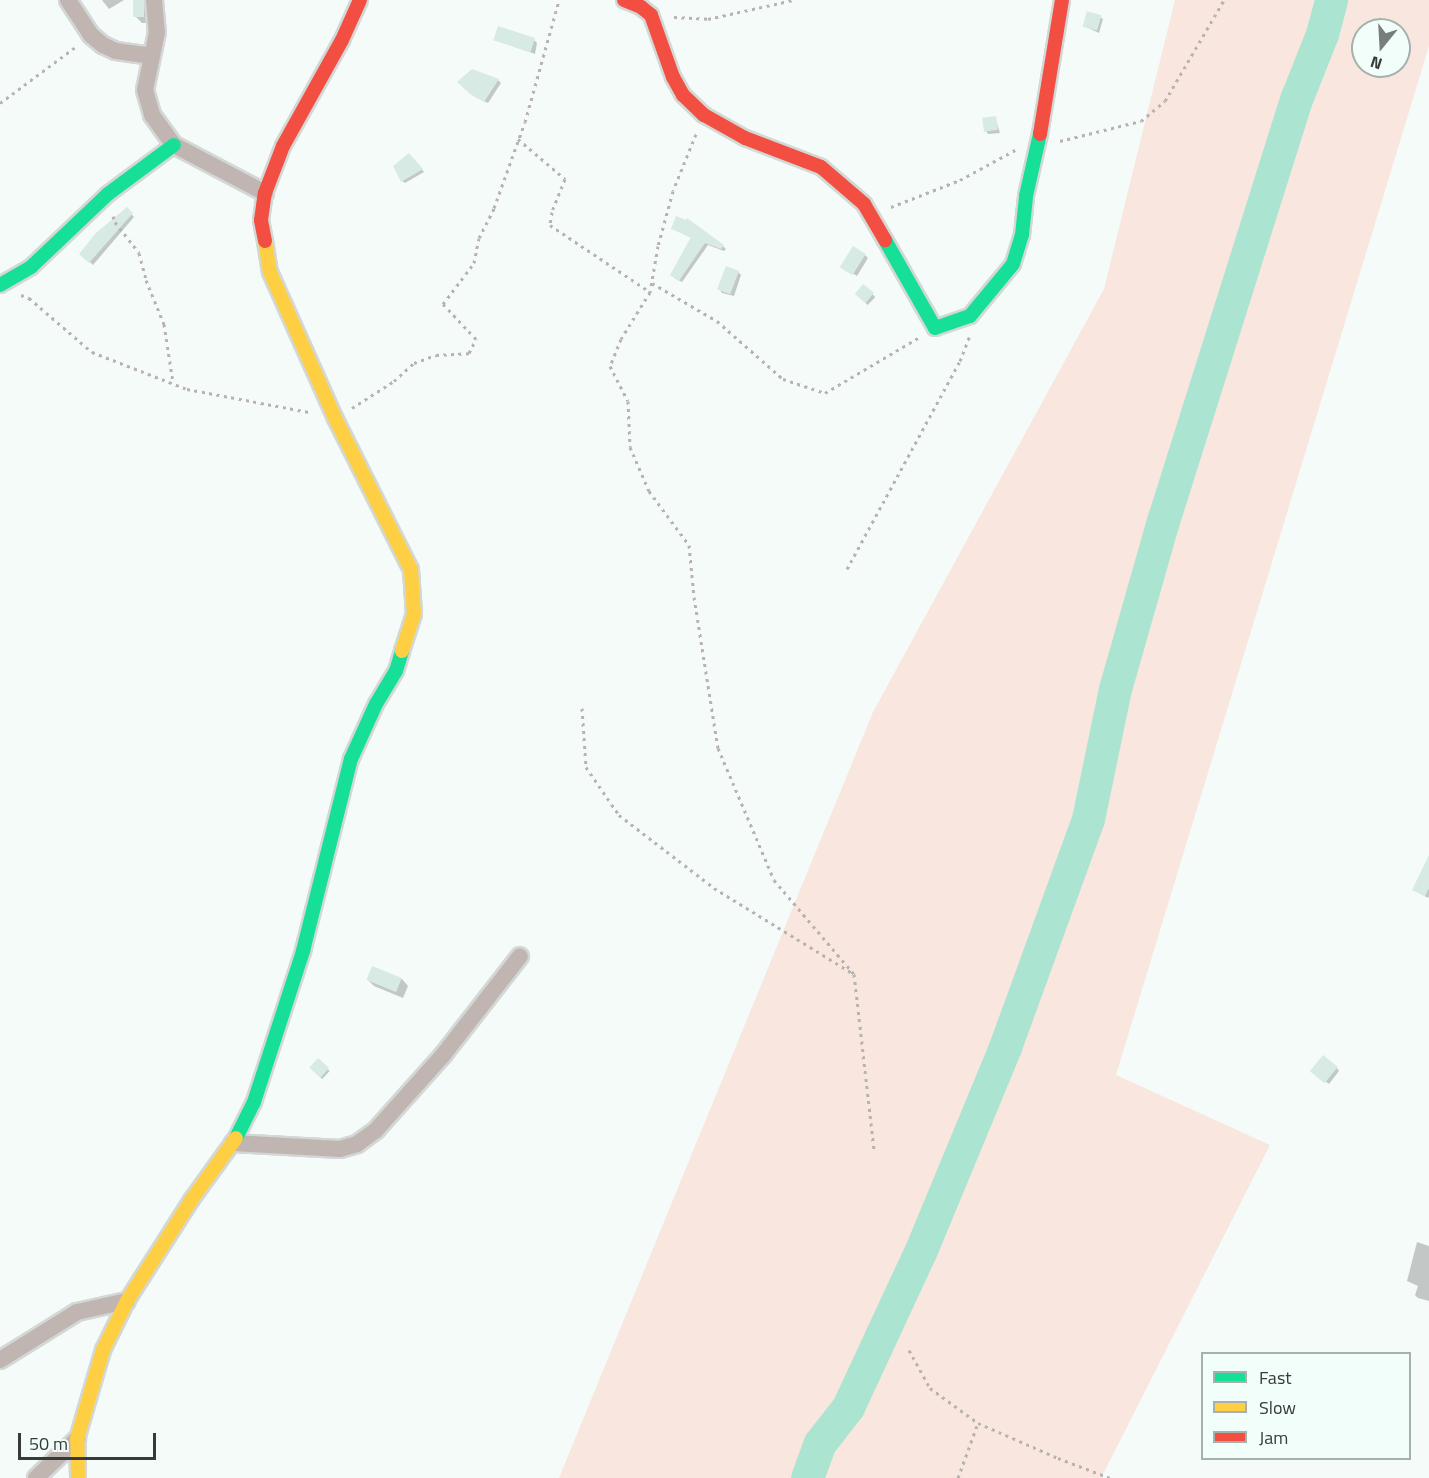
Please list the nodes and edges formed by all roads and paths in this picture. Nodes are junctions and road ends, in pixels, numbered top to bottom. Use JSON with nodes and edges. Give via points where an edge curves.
{"nodes":[{"id":1,"x":68,"y":0,"type":"edge"},
{"id":2,"x":154,"y":0,"type":"edge"},
{"id":3,"x":360,"y":0,"type":"edge"},
{"id":4,"x":559,"y":0,"type":"edge"},
{"id":5,"x":624,"y":0,"type":"edge"},
{"id":6,"x":793,"y":0,"type":"edge"},
{"id":7,"x":1062,"y":0,"type":"edge"},
{"id":8,"x":1224,"y":0,"type":"edge"},
{"id":9,"x":785,"y":1,"type":"edge"},
{"id":10,"x":651,"y":15,"type":"junction"},
{"id":11,"x":91,"y":35,"type":"junction"},
{"id":12,"x":152,"y":56,"type":"junction"},
{"id":13,"x":0,"y":103,"type":"edge"},
{"id":14,"x":704,"y":115,"type":"junction"},
{"id":15,"x":518,"y":139,"type":"junction"},
{"id":16,"x":174,"y":145,"type":"junction"},
{"id":17,"x":1038,"y":147,"type":"junction"},
{"id":18,"x":265,"y":193,"type":"junction"},
{"id":19,"x":108,"y":194,"type":"junction"},
{"id":20,"x":872,"y":214,"type":"junction"},
{"id":21,"x":651,"y":284,"type":"junction"},
{"id":22,"x":0,"y":285,"type":"edge"},
{"id":23,"x":650,"y":292,"type":"junction"},
{"id":24,"x":20,"y":294,"type":"dead end"},
{"id":25,"x":970,"y":316,"type":"junction"},
{"id":26,"x":935,"y":328,"type":"junction"},
{"id":27,"x":173,"y":383,"type":"junction"},
{"id":28,"x":335,"y":418,"type":"junction"},
{"id":29,"x":847,"y":569,"type":"dead end"},
{"id":30,"x":582,"y":708,"type":"dead end"},
{"id":31,"x":520,"y":956,"type":"dead end"},
{"id":32,"x":854,"y":975,"type":"junction"},
{"id":33,"x":233,"y":1143,"type":"junction"},
{"id":34,"x":874,"y":1149,"type":"dead end"},
{"id":35,"x":127,"y":1301,"type":"junction"},
{"id":36,"x":909,"y":1350,"type":"dead end"},
{"id":37,"x":0,"y":1360,"type":"edge"},
{"id":38,"x":978,"y":1423,"type":"junction"},
{"id":39,"x":77,"y":1439,"type":"junction"},
{"id":40,"x":36,"y":1478,"type":"edge"},
{"id":41,"x":78,"y":1478,"type":"edge"},
{"id":42,"x":958,"y":1478,"type":"edge"},
{"id":43,"x":1110,"y":1478,"type":"edge"}],
"edges":[{"from":1,"to":11,"type":"street"},
{"from":2,"to":12,"type":"street","via":[[157,32]]},
{"from":3,"to":18,"type":"street","via":[[283,146]]},
{"from":4,"to":15,"type":"path"},
{"from":5,"to":10,"type":"street"},
{"from":6,"to":9,"type":"path"},
{"from":7,"to":17,"type":"street"},
{"from":8,"to":17,"type":"path","via":[[1165,101],[1141,121]]},
{"from":9,"to":10,"type":"path","via":[[708,19]]},
{"from":10,"to":14,"type":"street","via":[[673,77],[683,95]]},
{"from":11,"to":12,"type":"street","via":[[116,51]]},
{"from":11,"to":13,"type":"path"},
{"from":12,"to":16,"type":"street","via":[[145,90],[147,103]]},
{"from":14,"to":20,"type":"street","via":[[745,138],[821,166]]},
{"from":14,"to":21,"type":"path","via":[[673,191]]},
{"from":15,"to":23,"type":"path","via":[[565,179],[550,225]]},
{"from":15,"to":28,"type":"path","via":[[479,238],[474,263],[443,304],[476,339],[469,353],[436,355],[414,363],[394,381]]},
{"from":16,"to":18,"type":"street"},
{"from":16,"to":19,"type":"street"},
{"from":17,"to":20,"type":"path","via":[[1015,150],[960,180]]},
{"from":17,"to":25,"type":"street","via":[[1013,264]]},
{"from":18,"to":28,"type":"street","via":[[261,219],[270,272]]},
{"from":19,"to":22,"type":"street","via":[[31,267]]},
{"from":19,"to":27,"type":"path","via":[[115,222],[140,254],[164,324]]},
{"from":20,"to":26,"type":"street"},
{"from":21,"to":23,"type":"path"},
{"from":21,"to":26,"type":"path","via":[[717,321],[783,379],[825,393]]},
{"from":23,"to":32,"type":"path","via":[[621,339],[610,366],[628,401],[630,447],[649,491],[689,545],[718,748],[774,880]]},
{"from":24,"to":27,"type":"path","via":[[30,298],[92,352]]},
{"from":25,"to":26,"type":"street"},
{"from":25,"to":29,"type":"path","via":[[973,328],[960,361]]},
{"from":27,"to":28,"type":"path"},
{"from":28,"to":33,"type":"street","via":[[411,570],[414,614],[396,671],[351,759],[303,951],[254,1102]]},
{"from":30,"to":32,"type":"path","via":[[586,767],[619,815],[714,888]]},
{"from":31,"to":33,"type":"street","via":[[443,1055],[376,1130],[357,1144],[340,1149]]},
{"from":32,"to":34,"type":"path"},
{"from":33,"to":35,"type":"street"},
{"from":35,"to":37,"type":"street","via":[[77,1312]]},
{"from":35,"to":39,"type":"street","via":[[103,1350]]},
{"from":36,"to":38,"type":"path","via":[[930,1388]]},
{"from":38,"to":42,"type":"path"},
{"from":38,"to":43,"type":"path"},
{"from":39,"to":40,"type":"street"},
{"from":39,"to":41,"type":"street"}]}
